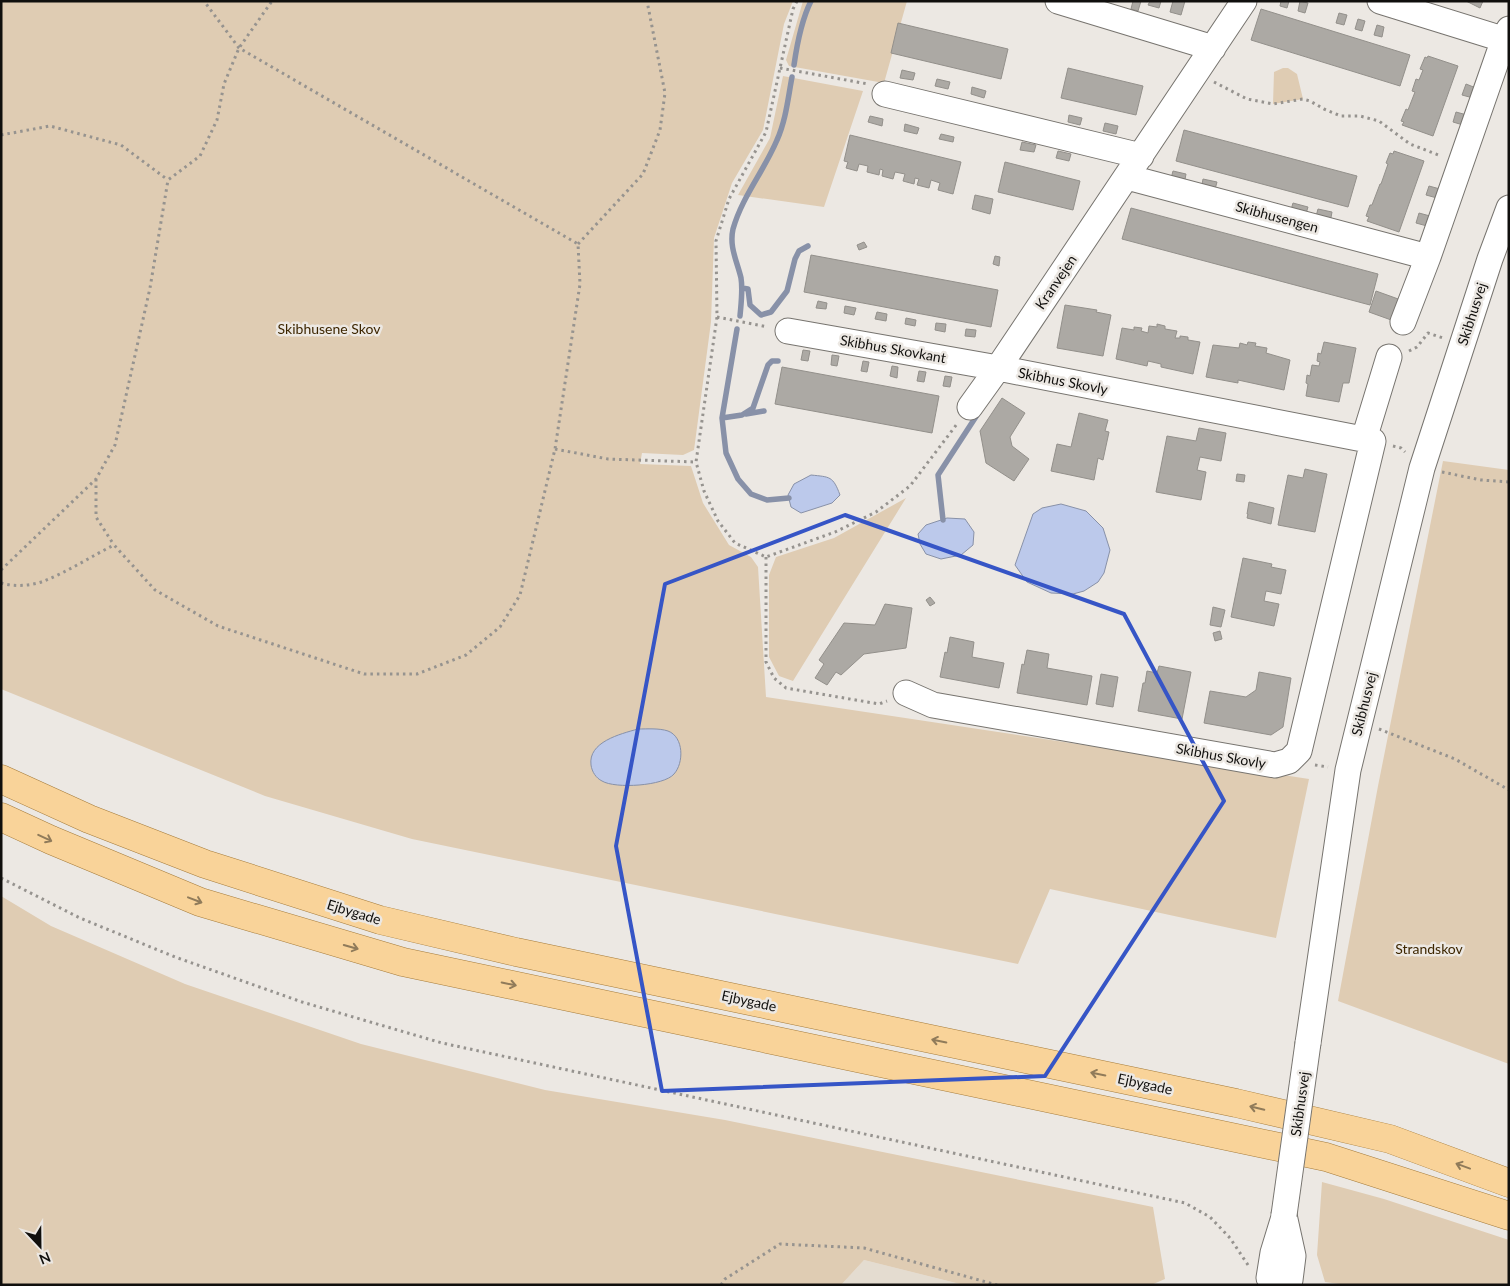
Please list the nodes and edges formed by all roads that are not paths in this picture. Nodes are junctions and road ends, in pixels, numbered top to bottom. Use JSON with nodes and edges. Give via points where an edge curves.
{"nodes":[{"id":1,"x":1058,"y":1,"type":"edge"},
{"id":2,"x":1244,"y":1,"type":"edge"},
{"id":3,"x":1380,"y":1,"type":"edge"},
{"id":4,"x":1507,"y":36,"type":"edge"},
{"id":5,"x":1213,"y":48,"type":"junction"},
{"id":6,"x":885,"y":94,"type":"road end"},
{"id":7,"x":1141,"y":156,"type":"junction"},
{"id":8,"x":1127,"y":177,"type":"junction"},
{"id":9,"x":1509,"y":208,"type":"edge"},
{"id":10,"x":1428,"y":257,"type":"junction"},
{"id":11,"x":1403,"y":322,"type":"dead end"},
{"id":12,"x":788,"y":330,"type":"road end"},
{"id":13,"x":1389,"y":357,"type":"road end"},
{"id":14,"x":998,"y":368,"type":"junction"},
{"id":15,"x":970,"y":407,"type":"dead end"},
{"id":16,"x":1369,"y":440,"type":"junction"},
{"id":17,"x":906,"y":693,"type":"road end"},
{"id":18,"x":1,"y":779,"type":"edge"},
{"id":19,"x":1,"y":817,"type":"edge"},
{"id":20,"x":1509,"y":1183,"type":"edge"},
{"id":21,"x":1509,"y":1216,"type":"edge"},
{"id":22,"x":1274,"y":1282,"type":"edge"}],
"edges":[{"from":1,"to":5,"type":"street"},
{"from":2,"to":5,"type":"street","name":"Kranvejen"},
{"from":3,"to":4,"type":"street"},
{"from":4,"to":10,"type":"street"},
{"from":5,"to":7,"type":"street","name":"Kranvejen"},
{"from":6,"to":7,"type":"street"},
{"from":7,"to":8,"type":"street","name":"Kranvejen"},
{"from":8,"to":10,"type":"street","name":"Skibhusengen"},
{"from":8,"to":14,"type":"street","name":"Kranvejen"},
{"from":9,"to":22,"type":"street","name":"Skibhusvej","bridge":true,"via":[[1422,468],[1348,770],[1284,1215],[1293,1256]]},
{"from":10,"to":11,"type":"street"},
{"from":12,"to":14,"type":"street","name":"Skibhus Skovkant"},
{"from":13,"to":16,"type":"street"},
{"from":14,"to":15,"type":"street","name":"Kranvejen"},
{"from":14,"to":16,"type":"street","name":"Skibhus Skovly"},
{"from":16,"to":17,"type":"street","name":"Skibhus Skovly","via":[[1299,751],[1289,761],[1275,765],[942,707]]},
{"from":20,"to":18,"type":"main road","name":"Ejbygade","one_way":true,"via":[[1390,1139],[1236,1103],[516,952],[380,920],[205,864],[89,819]]},
{"from":19,"to":21,"type":"main road","one_way":true,"via":[[200,902],[403,962],[1326,1157]]}]}
